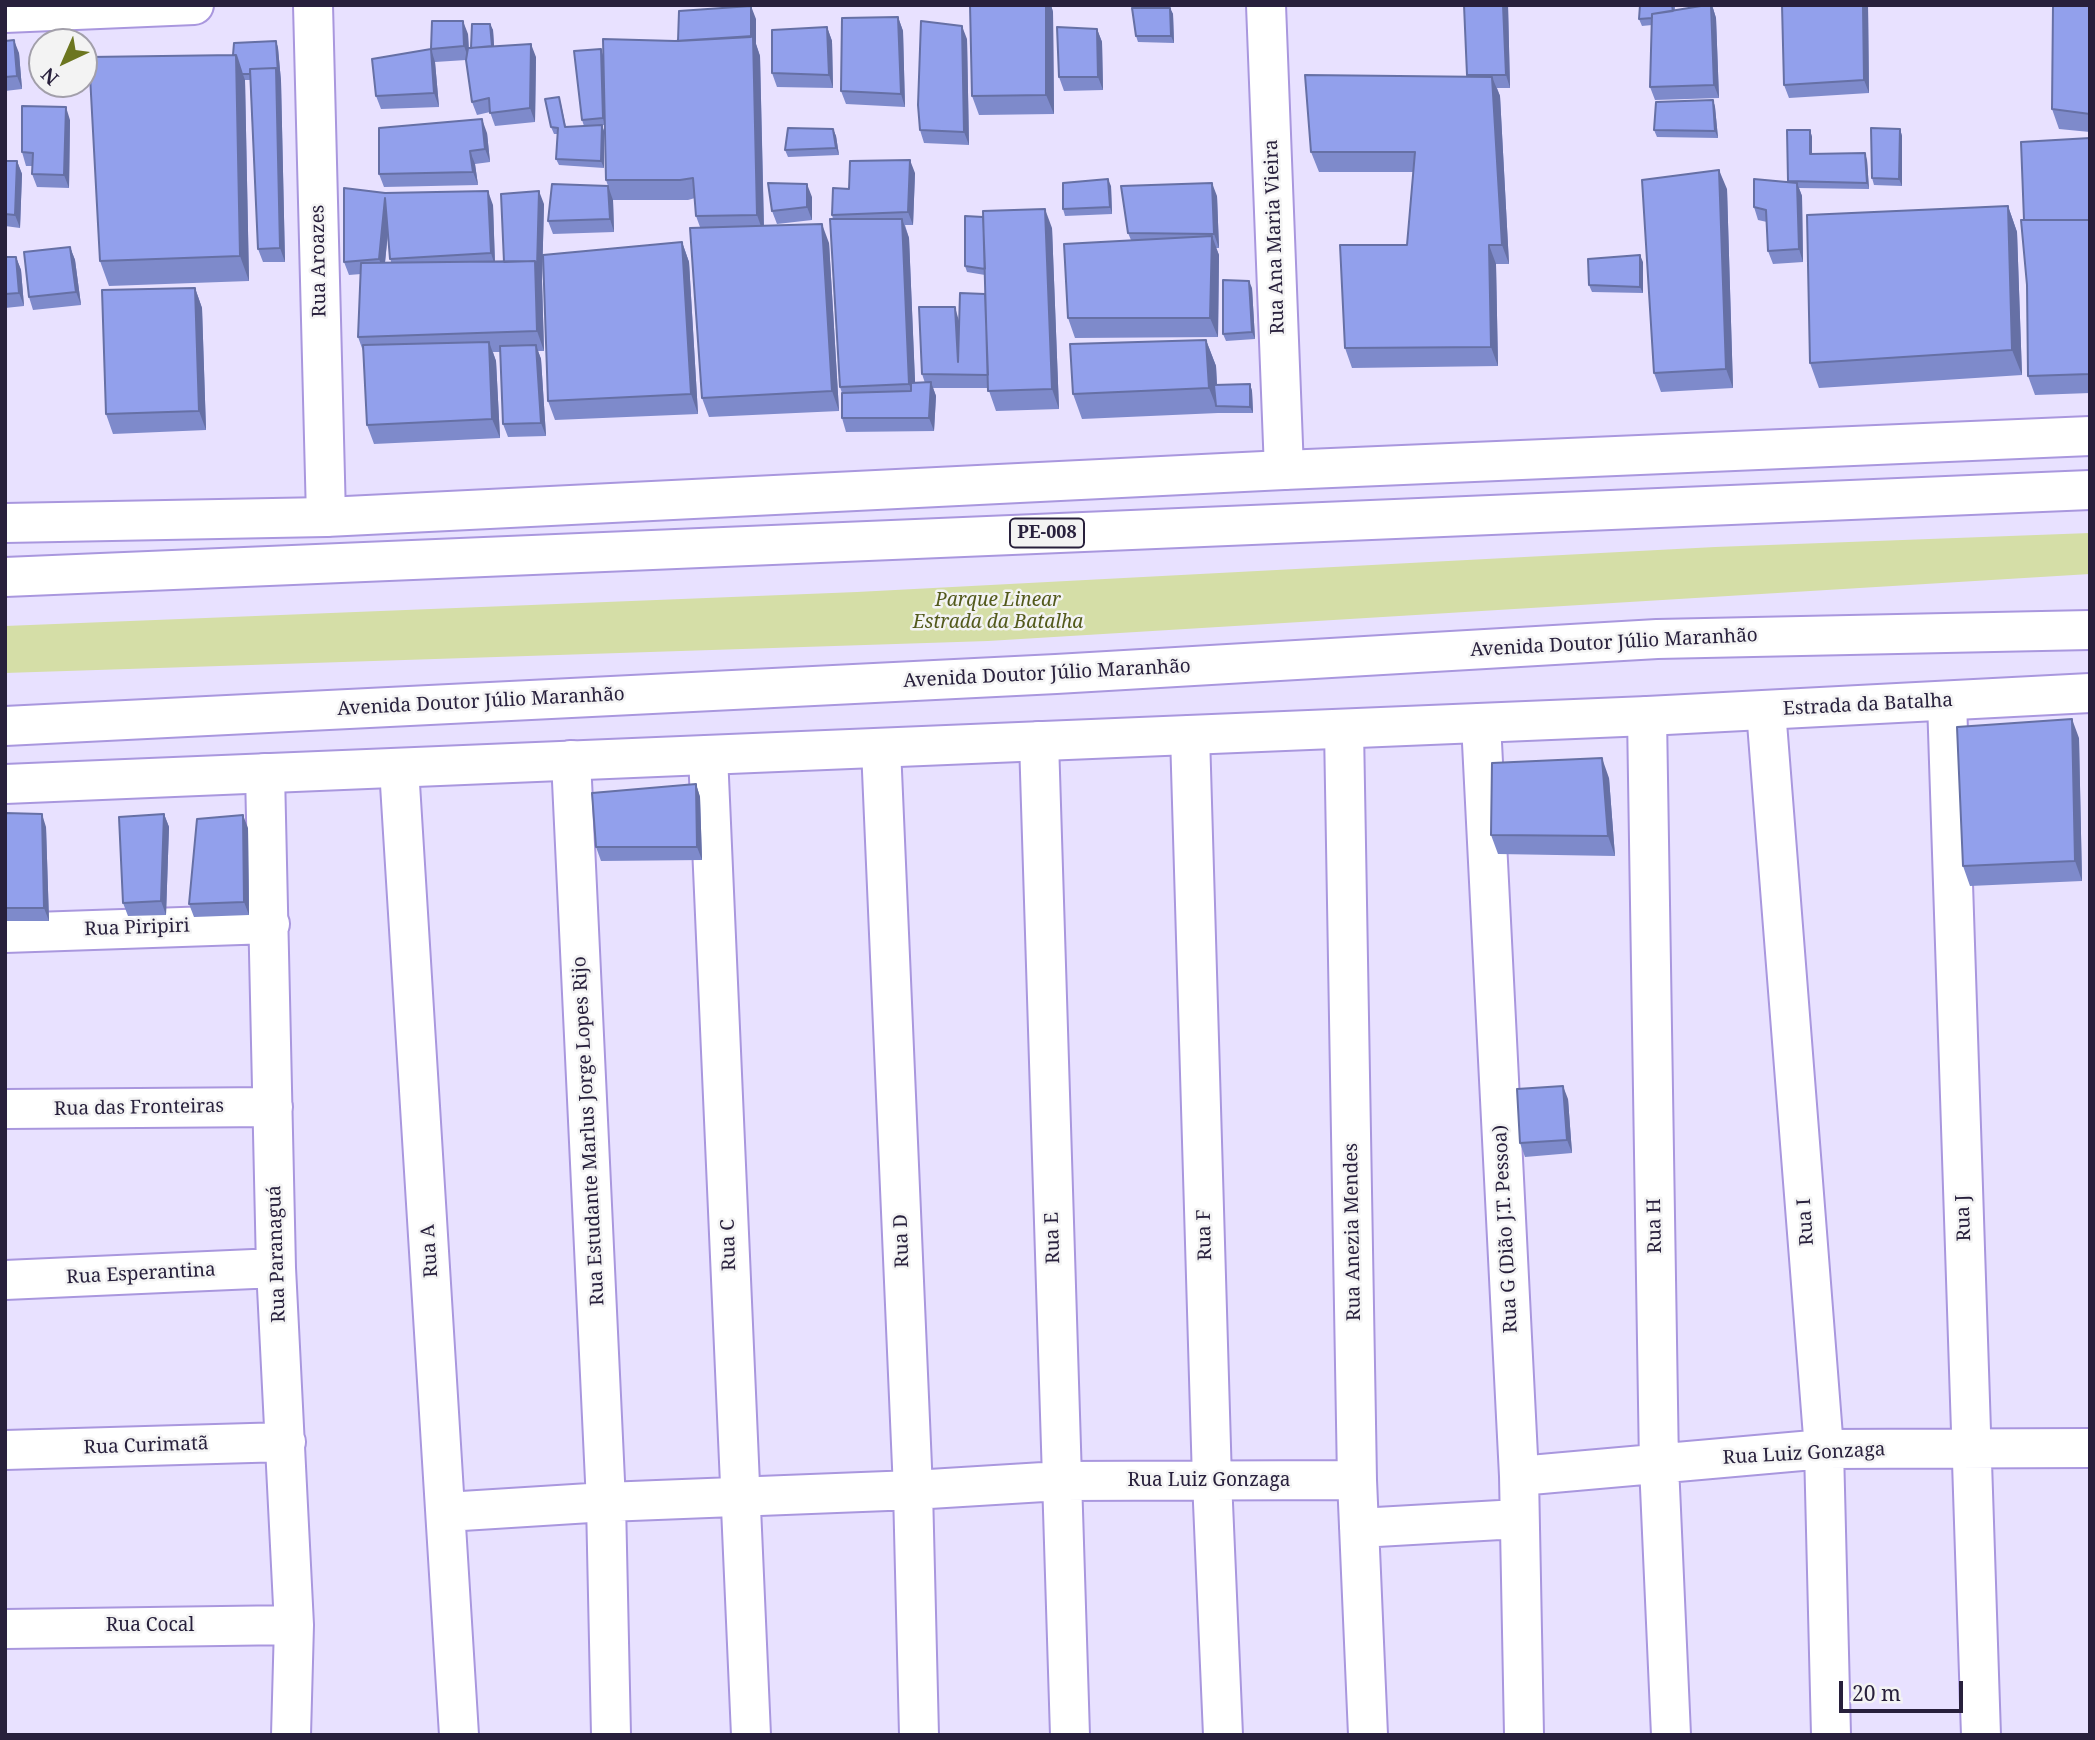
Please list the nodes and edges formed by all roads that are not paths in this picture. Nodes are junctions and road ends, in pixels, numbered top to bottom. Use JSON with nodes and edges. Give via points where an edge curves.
{"nodes":[{"id":1,"x":194,"y":5,"type":"edge"},
{"id":2,"x":313,"y":5,"type":"edge"},
{"id":3,"x":1266,"y":5,"type":"edge"},
{"id":4,"x":5,"y":13,"type":"edge"},
{"id":5,"x":2090,"y":436,"type":"edge"},
{"id":6,"x":1284,"y":470,"type":"junction"},
{"id":7,"x":2090,"y":490,"type":"edge"},
{"id":8,"x":326,"y":517,"type":"junction"},
{"id":9,"x":5,"y":523,"type":"edge"},
{"id":10,"x":5,"y":577,"type":"edge"},
{"id":11,"x":2090,"y":630,"type":"edge"},
{"id":12,"x":2090,"y":693,"type":"edge"},
{"id":13,"x":1947,"y":701,"type":"junction"},
{"id":14,"x":1766,"y":710,"type":"junction"},
{"id":15,"x":1647,"y":716,"type":"junction"},
{"id":16,"x":1481,"y":723,"type":"junction"},
{"id":17,"x":5,"y":726,"type":"edge"},
{"id":18,"x":1344,"y":729,"type":"junction"},
{"id":19,"x":1191,"y":734,"type":"junction"},
{"id":20,"x":1039,"y":741,"type":"junction"},
{"id":21,"x":881,"y":748,"type":"junction"},
{"id":22,"x":708,"y":755,"type":"junction"},
{"id":23,"x":571,"y":760,"type":"junction"},
{"id":24,"x":399,"y":768,"type":"junction"},
{"id":25,"x":265,"y":773,"type":"junction"},
{"id":26,"x":5,"y":784,"type":"edge"},
{"id":27,"x":270,"y":924,"type":"junction"},
{"id":28,"x":5,"y":933,"type":"edge"},
{"id":29,"x":273,"y":1107,"type":"junction"},
{"id":30,"x":5,"y":1109,"type":"edge"},
{"id":31,"x":276,"y":1268,"type":"junction"},
{"id":32,"x":5,"y":1280,"type":"edge"},
{"id":33,"x":286,"y":1442,"type":"junction"},
{"id":34,"x":1972,"y":1448,"type":"junction"},
{"id":35,"x":2090,"y":1448,"type":"edge"},
{"id":36,"x":1824,"y":1449,"type":"junction"},
{"id":37,"x":5,"y":1450,"type":"edge"},
{"id":38,"x":1659,"y":1465,"type":"junction"},
{"id":39,"x":1519,"y":1476,"type":"junction"},
{"id":40,"x":1212,"y":1480,"type":"junction"},
{"id":41,"x":1357,"y":1480,"type":"junction"},
{"id":42,"x":1060,"y":1481,"type":"junction"},
{"id":43,"x":913,"y":1490,"type":"junction"},
{"id":44,"x":740,"y":1496,"type":"junction"},
{"id":45,"x":606,"y":1502,"type":"junction"},
{"id":46,"x":446,"y":1512,"type":"junction"},
{"id":47,"x":1518,"y":1519,"type":"junction"},
{"id":48,"x":1359,"y":1528,"type":"junction"},
{"id":49,"x":295,"y":1625,"type":"junction"},
{"id":50,"x":5,"y":1629,"type":"edge"},
{"id":51,"x":291,"y":1735,"type":"edge"},
{"id":52,"x":459,"y":1735,"type":"edge"},
{"id":53,"x":611,"y":1735,"type":"edge"},
{"id":54,"x":751,"y":1735,"type":"edge"},
{"id":55,"x":919,"y":1735,"type":"edge"},
{"id":56,"x":1070,"y":1735,"type":"edge"},
{"id":57,"x":1223,"y":1735,"type":"edge"},
{"id":58,"x":1368,"y":1735,"type":"edge"},
{"id":59,"x":1524,"y":1735,"type":"edge"},
{"id":60,"x":1671,"y":1735,"type":"edge"},
{"id":61,"x":1831,"y":1735,"type":"edge"},
{"id":62,"x":1981,"y":1735,"type":"edge"}],
"edges":[{"from":1,"to":4,"type":"main road"},
{"from":2,"to":8,"type":"main road","name":"Rua Aroazes"},
{"from":3,"to":6,"type":"main road","name":"Rua Ana Maria Vieira"},
{"from":5,"to":6,"type":"main road"},
{"from":6,"to":8,"type":"main road"},
{"from":7,"to":10,"type":"main road","number":"PE-008"},
{"from":8,"to":9,"type":"main road"},
{"from":11,"to":17,"type":"main road","name":"Avenida Doutor Júlio Maranhão","via":[[1657,639]]},
{"from":12,"to":13,"type":"main road","name":"Estrada da Batalha"},
{"from":13,"to":14,"type":"main road","name":"Estrada da Batalha"},
{"from":13,"to":34,"type":"main road","name":"Rua J"},
{"from":14,"to":15,"type":"main road","name":"Estrada da Batalha"},
{"from":14,"to":36,"type":"main road","name":"Rua I"},
{"from":15,"to":16,"type":"main road"},
{"from":15,"to":38,"type":"main road","name":"Rua H"},
{"from":16,"to":18,"type":"main road"},
{"from":16,"to":39,"type":"main road","name":"Rua G (Dião J.T. Pessoa)"},
{"from":18,"to":19,"type":"main road"},
{"from":18,"to":41,"type":"main road","name":"Rua Anezia Mendes"},
{"from":19,"to":20,"type":"main road"},
{"from":19,"to":40,"type":"main road","name":"Rua F"},
{"from":20,"to":21,"type":"main road"},
{"from":20,"to":42,"type":"main road","name":"Rua E"},
{"from":21,"to":22,"type":"main road"},
{"from":21,"to":43,"type":"main road","name":"Rua D"},
{"from":22,"to":23,"type":"main road"},
{"from":22,"to":44,"type":"main road","name":"Rua C"},
{"from":23,"to":24,"type":"main road"},
{"from":23,"to":45,"type":"main road","name":"Rua Estudante Marlus Jorge Lopes Rijo"},
{"from":24,"to":25,"type":"main road"},
{"from":24,"to":46,"type":"main road","name":"Rua A"},
{"from":25,"to":26,"type":"main road"},
{"from":25,"to":27,"type":"main road","name":"Rua Paranaguá"},
{"from":27,"to":28,"type":"main road","name":"Rua Piripiri"},
{"from":27,"to":29,"type":"main road","name":"Rua Paranaguá"},
{"from":29,"to":30,"type":"main road","name":"Rua das Fronteiras"},
{"from":29,"to":31,"type":"main road","name":"Rua Paranaguá"},
{"from":31,"to":32,"type":"main road","name":"Rua Esperantina"},
{"from":31,"to":33,"type":"main road","name":"Rua Paranaguá"},
{"from":33,"to":37,"type":"main road","name":"Rua Curimatã"},
{"from":33,"to":49,"type":"main road","name":"Rua Paranaguá"},
{"from":34,"to":35,"type":"main road","name":"Rua Luiz Gonzaga"},
{"from":34,"to":36,"type":"main road","name":"Rua Luiz Gonzaga"},
{"from":34,"to":62,"type":"main road","name":"Rua J"},
{"from":36,"to":38,"type":"main road","name":"Rua Luiz Gonzaga"},
{"from":36,"to":61,"type":"main road","name":"Rua I"},
{"from":38,"to":39,"type":"main road","name":"Rua Luiz Gonzaga"},
{"from":38,"to":60,"type":"main road","name":"Rua H"},
{"from":39,"to":47,"type":"main road","name":"Rua G (Dião J.T. Pessoa)"},
{"from":40,"to":41,"type":"main road","name":"Rua Luiz Gonzaga"},
{"from":40,"to":42,"type":"main road","name":"Rua Luiz Gonzaga"},
{"from":40,"to":57,"type":"main road","name":"Rua F"},
{"from":41,"to":48,"type":"main road","name":"Rua Anezia Mendes"},
{"from":42,"to":43,"type":"main road"},
{"from":42,"to":56,"type":"main road","name":"Rua E"},
{"from":43,"to":44,"type":"main road"},
{"from":43,"to":55,"type":"main road","name":"Rua D"},
{"from":44,"to":45,"type":"main road"},
{"from":44,"to":54,"type":"main road","name":"Rua C"},
{"from":45,"to":46,"type":"main road"},
{"from":45,"to":53,"type":"main road","name":"Rua Estudante Marlus Jorge Lopes Rijo"},
{"from":46,"to":52,"type":"main road","name":"Rua A"},
{"from":47,"to":48,"type":"main road"},
{"from":47,"to":59,"type":"main road","name":"Rua G (Dião J.T. Pessoa)"},
{"from":48,"to":58,"type":"main road","name":"Rua Anezia Mendes"},
{"from":49,"to":50,"type":"main road","name":"Rua Cocal"},
{"from":49,"to":51,"type":"main road","name":"Rua Paranaguá"}]}
